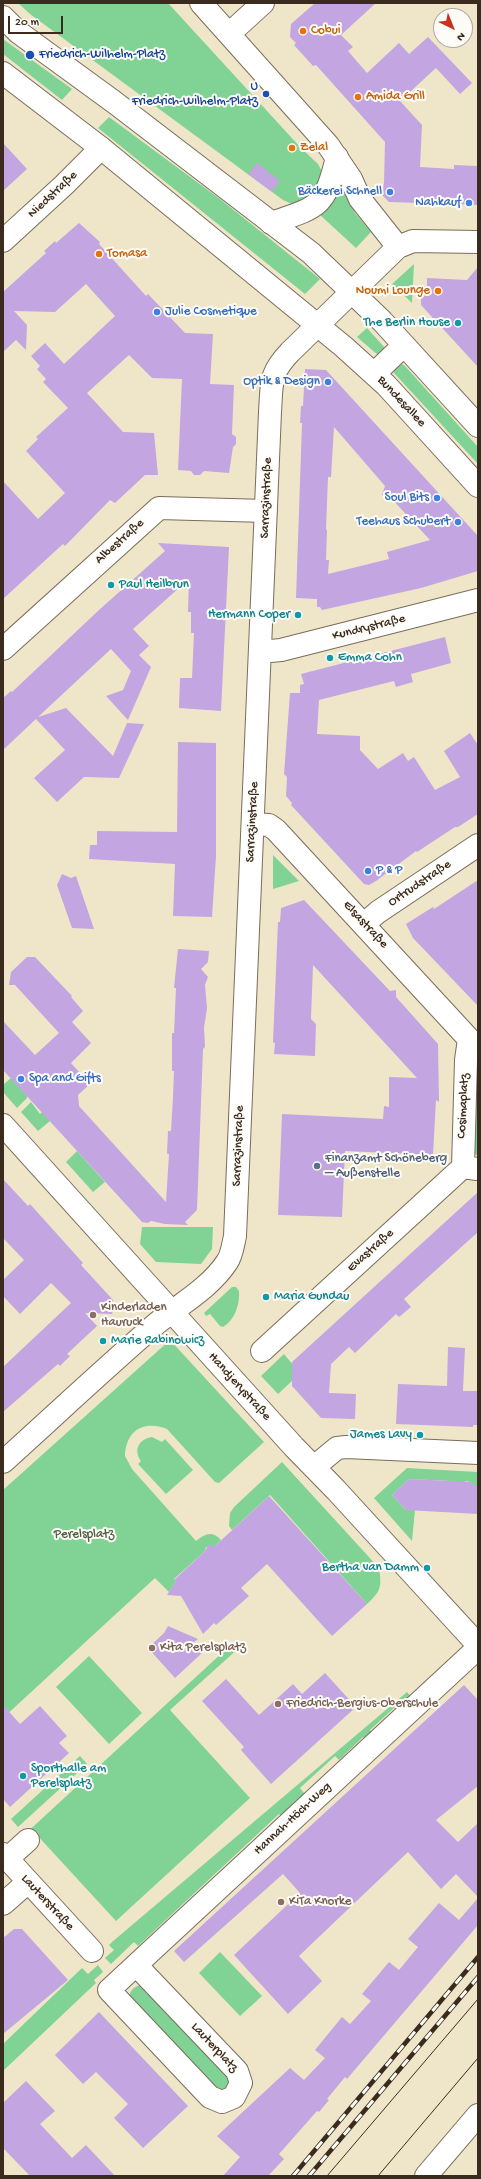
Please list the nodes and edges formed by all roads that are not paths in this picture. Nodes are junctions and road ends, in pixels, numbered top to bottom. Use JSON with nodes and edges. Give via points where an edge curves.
{"nodes":[{"id":1,"x":201,"y":3,"type":"edge"},
{"id":2,"x":263,"y":3,"type":"edge"},
{"id":3,"x":3,"y":17,"type":"edge"},
{"id":4,"x":229,"y":34,"type":"junction"},
{"id":5,"x":3,"y":73,"type":"edge"},
{"id":6,"x":101,"y":148,"type":"junction"},
{"id":7,"x":337,"y":157,"type":"junction"},
{"id":8,"x":271,"y":222,"type":"junction"},
{"id":9,"x":3,"y":241,"type":"edge"},
{"id":10,"x":478,"y":242,"type":"edge"},
{"id":11,"x":398,"y":247,"type":"junction"},
{"id":12,"x":352,"y":291,"type":"junction"},
{"id":13,"x":318,"y":324,"type":"junction"},
{"id":14,"x":404,"y":345,"type":"junction"},
{"id":15,"x":374,"y":374,"type":"junction"},
{"id":16,"x":478,"y":426,"type":"edge"},
{"id":17,"x":478,"y":486,"type":"edge"},
{"id":18,"x":266,"y":511,"type":"junction"},
{"id":19,"x":478,"y":600,"type":"edge"},
{"id":20,"x":3,"y":649,"type":"edge"},
{"id":21,"x":260,"y":652,"type":"junction"},
{"id":22,"x":253,"y":824,"type":"junction"},
{"id":23,"x":478,"y":845,"type":"edge"},
{"id":24,"x":364,"y":924,"type":"junction"},
{"id":25,"x":474,"y":1039,"type":"edge"},
{"id":26,"x":3,"y":1125,"type":"edge"},
{"id":27,"x":470,"y":1168,"type":"edge"},
{"id":28,"x":172,"y":1312,"type":"junction"},
{"id":29,"x":262,"y":1351,"type":"dead end"},
{"id":30,"x":478,"y":1453,"type":"edge"},
{"id":31,"x":3,"y":1462,"type":"edge"},
{"id":32,"x":314,"y":1467,"type":"junction"},
{"id":33,"x":478,"y":1646,"type":"edge"},
{"id":34,"x":28,"y":1840,"type":"dead end"},
{"id":35,"x":5,"y":1857,"type":"edge"},
{"id":36,"x":28,"y":1882,"type":"junction"},
{"id":37,"x":3,"y":1904,"type":"edge"},
{"id":38,"x":92,"y":1951,"type":"dead end"},
{"id":39,"x":136,"y":1965,"type":"junction"},
{"id":40,"x":109,"y":1990,"type":"joint"},
{"id":41,"x":478,"y":2115,"type":"edge"},
{"id":42,"x":426,"y":2176,"type":"edge"}],
"edges":[{"from":1,"to":4,"type":"main road"},
{"from":2,"to":4,"type":"main road"},
{"from":3,"to":8,"type":"main road","via":[[18,32]]},
{"from":4,"to":7,"type":"main road","via":[[310,123]]},
{"from":5,"to":6,"type":"main road"},
{"from":6,"to":9,"type":"main road","name":"Niedstraße"},
{"from":6,"to":13,"type":"main road"},
{"from":7,"to":8,"type":"main road","via":[[330,186],[323,199],[304,212]]},
{"from":7,"to":11,"type":"main road","via":[[360,199]]},
{"from":8,"to":12,"type":"main road","via":[[311,253]]},
{"from":10,"to":11,"type":"main road","via":[[412,241]]},
{"from":11,"to":12,"type":"main road"},
{"from":12,"to":13,"type":"main road","name":"Sarrazinstraße"},
{"from":12,"to":14,"type":"main road"},
{"from":13,"to":15,"type":"main road","name":"Bundesallee"},
{"from":13,"to":18,"type":"main road","name":"Sarrazinstraße","via":[[274,371]]},
{"from":14,"to":15,"type":"main road"},
{"from":14,"to":16,"type":"main road"},
{"from":15,"to":17,"type":"main road","name":"Bundesallee"},
{"from":18,"to":20,"type":"main road","name":"Albestraße","via":[[158,508]]},
{"from":18,"to":21,"type":"main road","name":"Sarrazinstraße"},
{"from":19,"to":21,"type":"main road","name":"Kundrystraße","via":[[281,650]]},
{"from":21,"to":22,"type":"main road","name":"Sarrazinstraße"},
{"from":22,"to":24,"type":"main road","name":"Elsastraße","via":[[269,825],[276,830]]},
{"from":22,"to":28,"type":"main road","name":"Sarrazinstraße","via":[[235,1236],[228,1261],[220,1271],[191,1299]]},
{"from":23,"to":24,"type":"main road","name":"Ortrudstraße"},
{"from":24,"to":25,"type":"main road","name":"Elsastraße"},
{"from":25,"to":27,"type":"main road","name":"Cosimaplatz","via":[[466,1060]]},
{"from":26,"to":28,"type":"main road","name":"Handjerystraße"},
{"from":27,"to":29,"type":"main road","name":"Evastraße"},
{"from":28,"to":31,"type":"main road"},
{"from":28,"to":32,"type":"main road","name":"Handjerystraße"},
{"from":30,"to":32,"type":"main road","via":[[346,1447],[336,1448]]},
{"from":32,"to":33,"type":"main road","name":"Handjerystraße"},
{"from":33,"to":39,"type":"main road","name":"Hannah-Höch-Weg"},
{"from":34,"to":35,"type":"main road"},
{"from":35,"to":36,"type":"main road","name":"Lauterstraße"},
{"from":36,"to":37,"type":"main road"},
{"from":36,"to":38,"type":"main road","name":"Lauterstraße"},
{"from":39,"to":40,"type":"main road","name":"Hannah-Höch-Weg"},
{"from":39,"to":40,"type":"main road","name":"Lauterplatz","via":[[237,2071],[241,2083],[234,2097],[222,2102],[210,2097]]},
{"from":41,"to":42,"type":"main road"}]}
